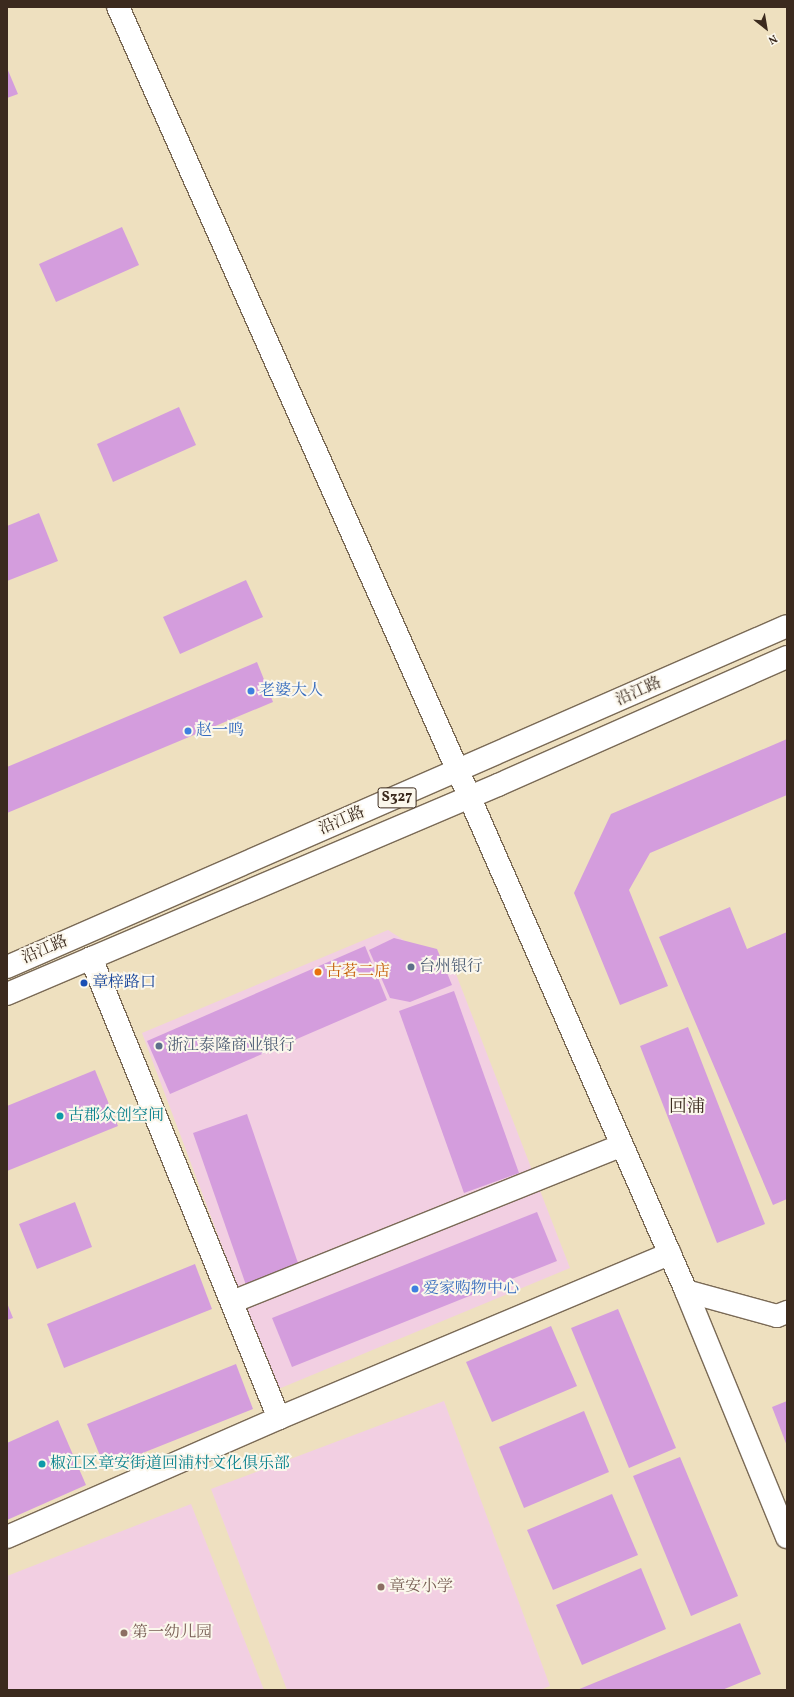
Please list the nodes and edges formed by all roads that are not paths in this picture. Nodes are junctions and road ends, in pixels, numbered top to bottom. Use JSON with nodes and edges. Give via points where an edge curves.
{"nodes":[{"id":1,"x":118,"y":7,"type":"edge"},
{"id":2,"x":787,"y":626,"type":"edge"},
{"id":3,"x":787,"y":657,"type":"edge"},
{"id":4,"x":458,"y":771,"type":"junction"},
{"id":5,"x":468,"y":797,"type":"junction"},
{"id":6,"x":91,"y":958,"type":"junction"},
{"id":7,"x":7,"y":967,"type":"edge"},
{"id":8,"x":7,"y":994,"type":"edge"},
{"id":9,"x":622,"y":1145,"type":"junction"},
{"id":10,"x":670,"y":1254,"type":"junction"},
{"id":11,"x":686,"y":1291,"type":"junction"},
{"id":12,"x":232,"y":1302,"type":"junction"},
{"id":13,"x":787,"y":1312,"type":"edge"},
{"id":14,"x":279,"y":1418,"type":"junction"},
{"id":15,"x":7,"y":1537,"type":"edge"},
{"id":16,"x":787,"y":1537,"type":"edge"}],
"edges":[{"from":1,"to":4,"type":"street"},
{"from":2,"to":4,"type":"street","name":"沿江路","number":"S327"},
{"from":3,"to":5,"type":"street","name":"沿江路"},
{"from":4,"to":5,"type":"street"},
{"from":4,"to":7,"type":"street","name":"沿江路","number":"S327"},
{"from":5,"to":6,"type":"street","name":"沿江路"},
{"from":5,"to":9,"type":"street"},
{"from":6,"to":8,"type":"street","name":"沿江路"},
{"from":6,"to":12,"type":"street"},
{"from":9,"to":10,"type":"street"},
{"from":9,"to":12,"type":"street"},
{"from":10,"to":11,"type":"street"},
{"from":10,"to":14,"type":"street"},
{"from":11,"to":13,"type":"street","via":[[777,1316]]},
{"from":11,"to":16,"type":"street"},
{"from":12,"to":14,"type":"street"},
{"from":14,"to":15,"type":"street"}]}
